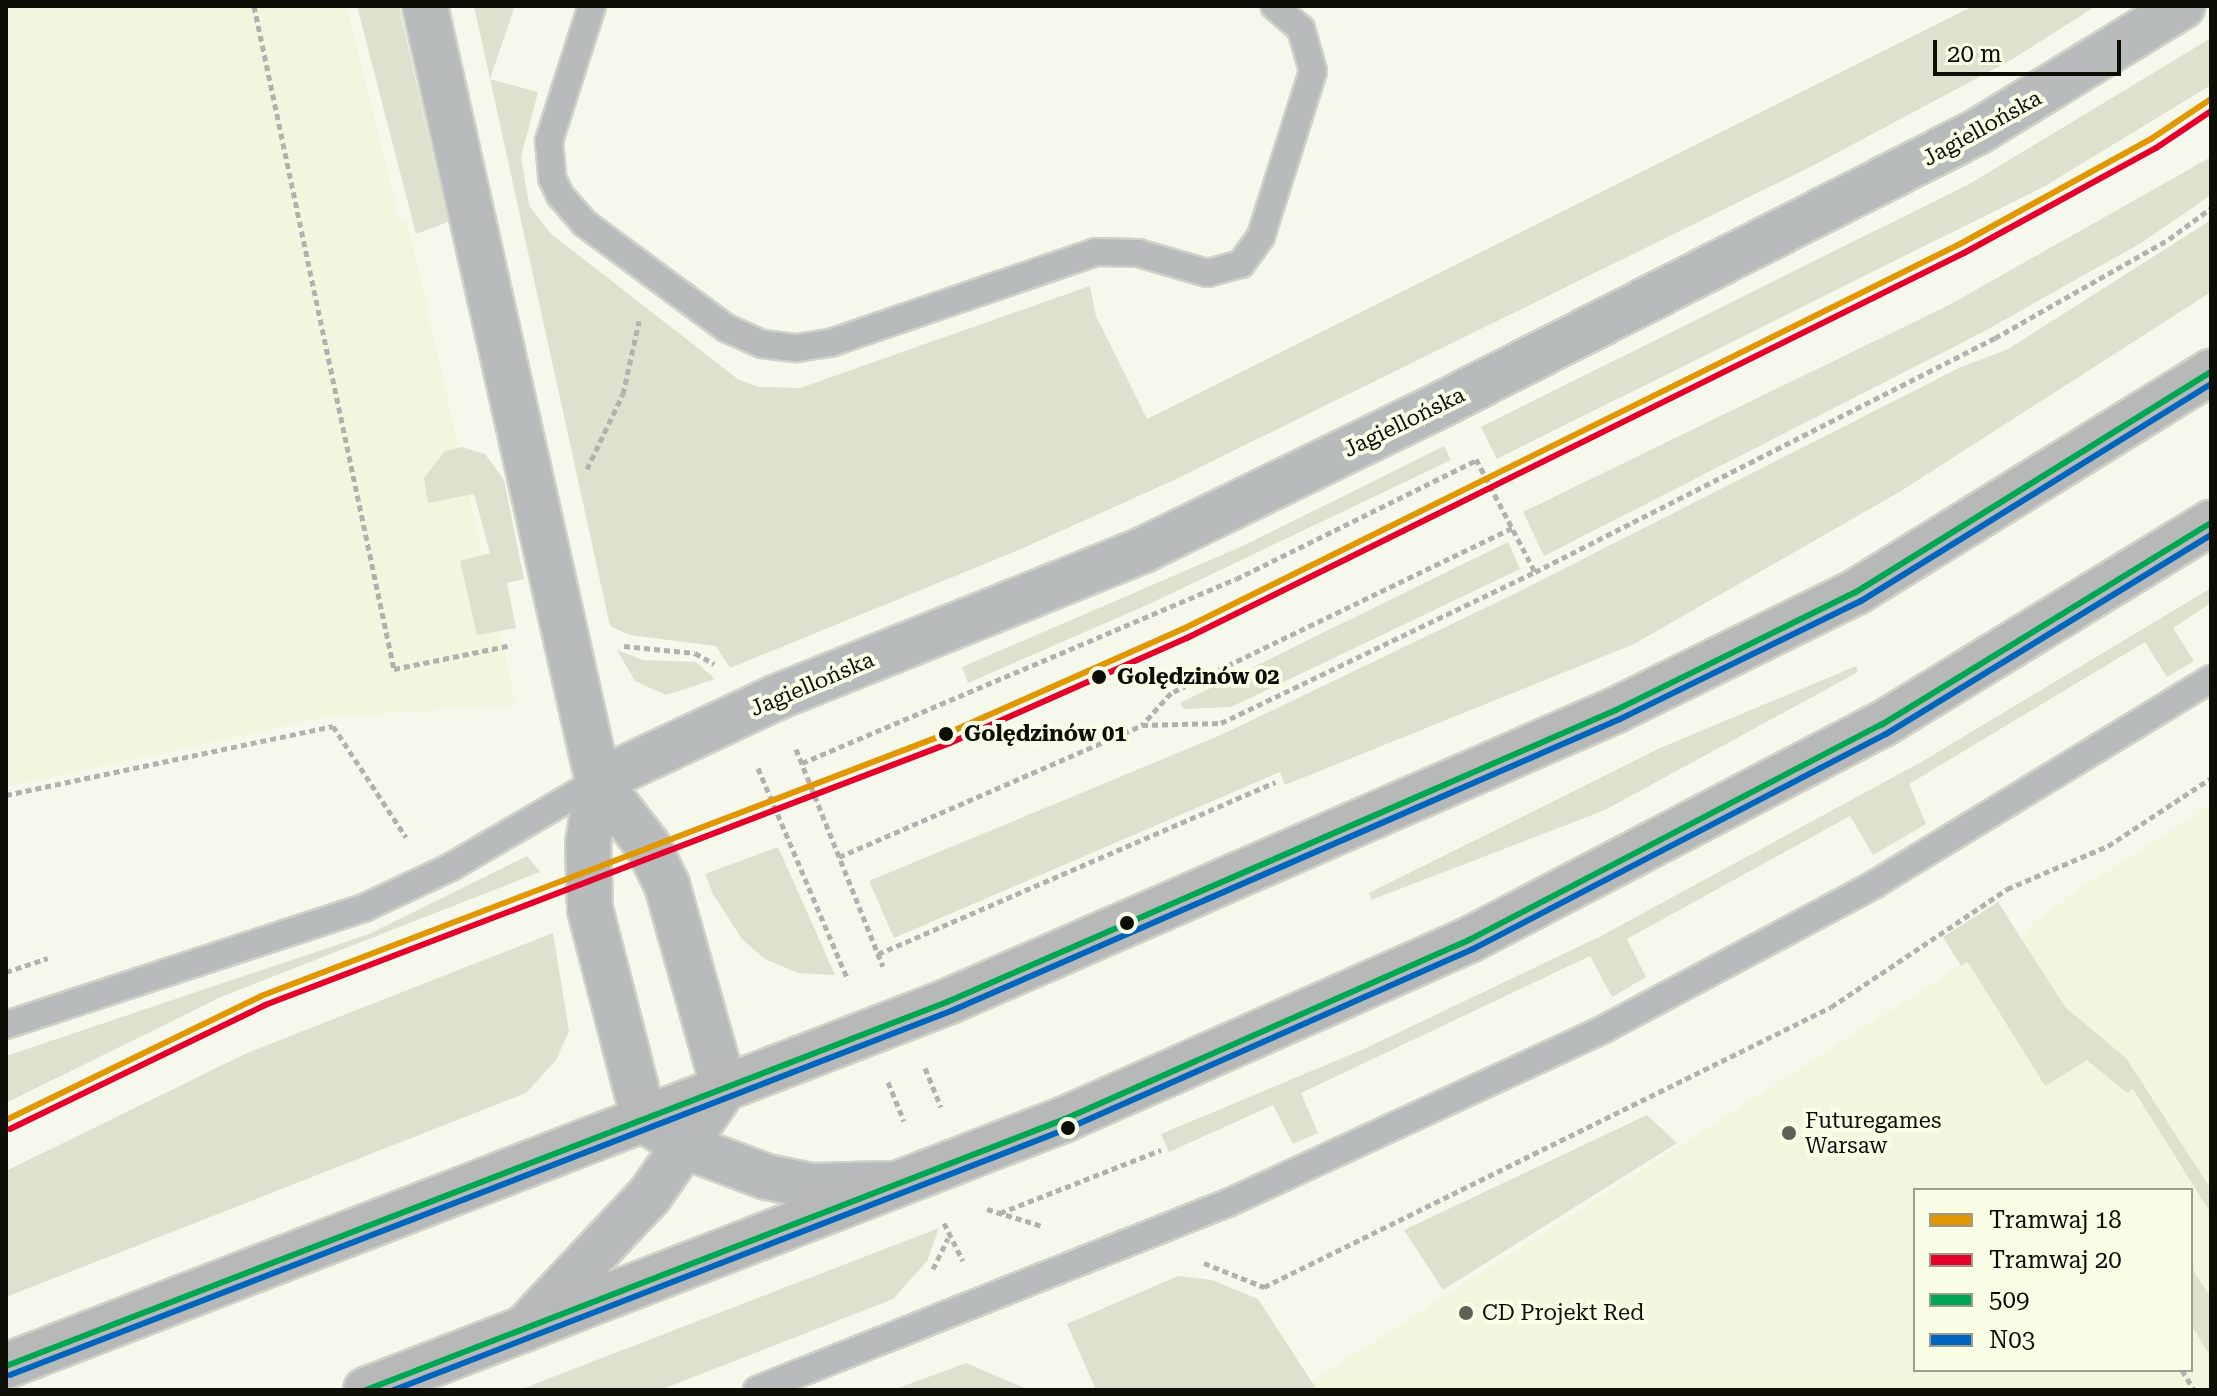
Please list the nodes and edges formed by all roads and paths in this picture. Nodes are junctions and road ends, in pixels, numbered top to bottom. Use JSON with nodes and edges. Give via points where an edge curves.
{"nodes":[{"id":1,"x":254,"y":6,"type":"edge"},
{"id":2,"x":425,"y":6,"type":"edge"},
{"id":3,"x":592,"y":6,"type":"edge"},
{"id":4,"x":1275,"y":6,"type":"edge"},
{"id":5,"x":2183,"y":6,"type":"edge"},
{"id":6,"x":2211,"y":208,"type":"edge"},
{"id":7,"x":651,"y":273,"type":"junction"},
{"id":8,"x":2211,"y":372,"type":"edge"},
{"id":9,"x":1446,"y":402,"type":"junction"},
{"id":10,"x":1477,"y":460,"type":"junction"},
{"id":11,"x":585,"y":480,"type":"dead end"},
{"id":12,"x":2211,"y":523,"type":"edge"},
{"id":13,"x":1512,"y":528,"type":"junction"},
{"id":14,"x":1535,"y":572,"type":"junction"},
{"id":15,"x":555,"y":602,"type":"junction"},
{"id":16,"x":526,"y":643,"type":"dead end"},
{"id":17,"x":2211,"y":679,"type":"edge"},
{"id":18,"x":739,"y":715,"type":"junction"},
{"id":19,"x":1142,"y":725,"type":"junction"},
{"id":20,"x":802,"y":763,"type":"dead end"},
{"id":21,"x":2211,"y":778,"type":"edge"},
{"id":22,"x":598,"y":781,"type":"junction"},
{"id":23,"x":1275,"y":782,"type":"dead end"},
{"id":24,"x":6,"y":795,"type":"edge"},
{"id":25,"x":414,"y":850,"type":"dead end"},
{"id":26,"x":839,"y":857,"type":"dead end"},
{"id":27,"x":2007,"y":889,"type":"dead end"},
{"id":28,"x":65,"y":954,"type":"dead end"},
{"id":29,"x":878,"y":954,"type":"dead end"},
{"id":30,"x":6,"y":972,"type":"edge"},
{"id":31,"x":6,"y":1025,"type":"edge"},
{"id":32,"x":869,"y":1033,"type":"junction"},
{"id":33,"x":724,"y":1088,"type":"junction"},
{"id":34,"x":644,"y":1120,"type":"junction"},
{"id":35,"x":687,"y":1147,"type":"junction"},
{"id":36,"x":1161,"y":1150,"type":"dead end"},
{"id":37,"x":914,"y":1179,"type":"junction"},
{"id":38,"x":999,"y":1213,"type":"dead end"},
{"id":39,"x":996,"y":1297,"type":"junction"},
{"id":40,"x":524,"y":1329,"type":"junction"},
{"id":41,"x":6,"y":1366,"type":"edge"},
{"id":42,"x":2183,"y":1372,"type":"edge"},
{"id":43,"x":366,"y":1390,"type":"edge"},
{"id":44,"x":757,"y":1390,"type":"edge"},
{"id":45,"x":2194,"y":1390,"type":"edge"}],
"edges":[{"from":1,"to":16,"type":"path","via":[[394,669]]},
{"from":2,"to":15,"type":"street"},
{"from":3,"to":7,"type":"lane","via":[[549,141],[552,178],[577,217]]},
{"from":4,"to":7,"type":"lane","via":[[1301,29],[1313,71],[1257,247],[1230,269],[1207,273],[1138,253],[1096,252],[833,342],[797,348],[762,344],[726,328]]},
{"from":5,"to":9,"type":"street","name":"Jagiellońska","via":[[1977,132]]},
{"from":6,"to":14,"type":"path","via":[[2169,239],[1995,338]]},
{"from":7,"to":11,"type":"path","via":[[623,394],[592,450]]},
{"from":8,"to":32,"type":"main road","via":[[1933,548],[1711,666],[1253,873]]},
{"from":9,"to":10,"type":"path"},
{"from":9,"to":18,"type":"street","name":"Jagiellońska","via":[[1143,550]]},
{"from":10,"to":13,"type":"path"},
{"from":10,"to":20,"type":"path","via":[[1236,579]]},
{"from":12,"to":37,"type":"main road","via":[[1881,725],[1613,869],[1316,1011]]},
{"from":13,"to":14,"type":"path"},
{"from":13,"to":19,"type":"path","via":[[1171,693]]},
{"from":14,"to":19,"type":"path","via":[[1221,723]]},
{"from":15,"to":18,"type":"path","via":[[625,646],[708,659],[723,675]]},
{"from":15,"to":22,"type":"street"},
{"from":17,"to":39,"type":"lane","via":[[1875,884],[1604,1029],[1340,1154]]},
{"from":18,"to":22,"type":"street","name":"Jagiellońska"},
{"from":18,"to":32,"type":"path"},
{"from":19,"to":26,"type":"path"},
{"from":21,"to":27,"type":"path","via":[[2108,846]]},
{"from":22,"to":31,"type":"lane","via":[[462,861],[366,907]]},
{"from":22,"to":33,"type":"street","via":[[648,846],[667,885]]},
{"from":22,"to":34,"type":"street","via":[[588,844],[590,909]]},
{"from":23,"to":29,"type":"path"},
{"from":24,"to":25,"type":"path","via":[[333,726]]},
{"from":28,"to":30,"type":"path"},
{"from":32,"to":33,"type":"main road"},
{"from":32,"to":37,"type":"path"},
{"from":33,"to":34,"type":"main road"},
{"from":33,"to":35,"type":"street"},
{"from":34,"to":35,"type":"street"},
{"from":34,"to":41,"type":"main road"},
{"from":35,"to":37,"type":"street","via":[[724,1163],[812,1186]]},
{"from":35,"to":40,"type":"street","via":[[635,1212]]},
{"from":36,"to":38,"type":"path"},
{"from":37,"to":39,"type":"path","via":[[954,1248]]},
{"from":37,"to":40,"type":"main road"},
{"from":39,"to":44,"type":"lane"},
{"from":40,"to":43,"type":"main road"},
{"from":42,"to":45,"type":"path"}]}
